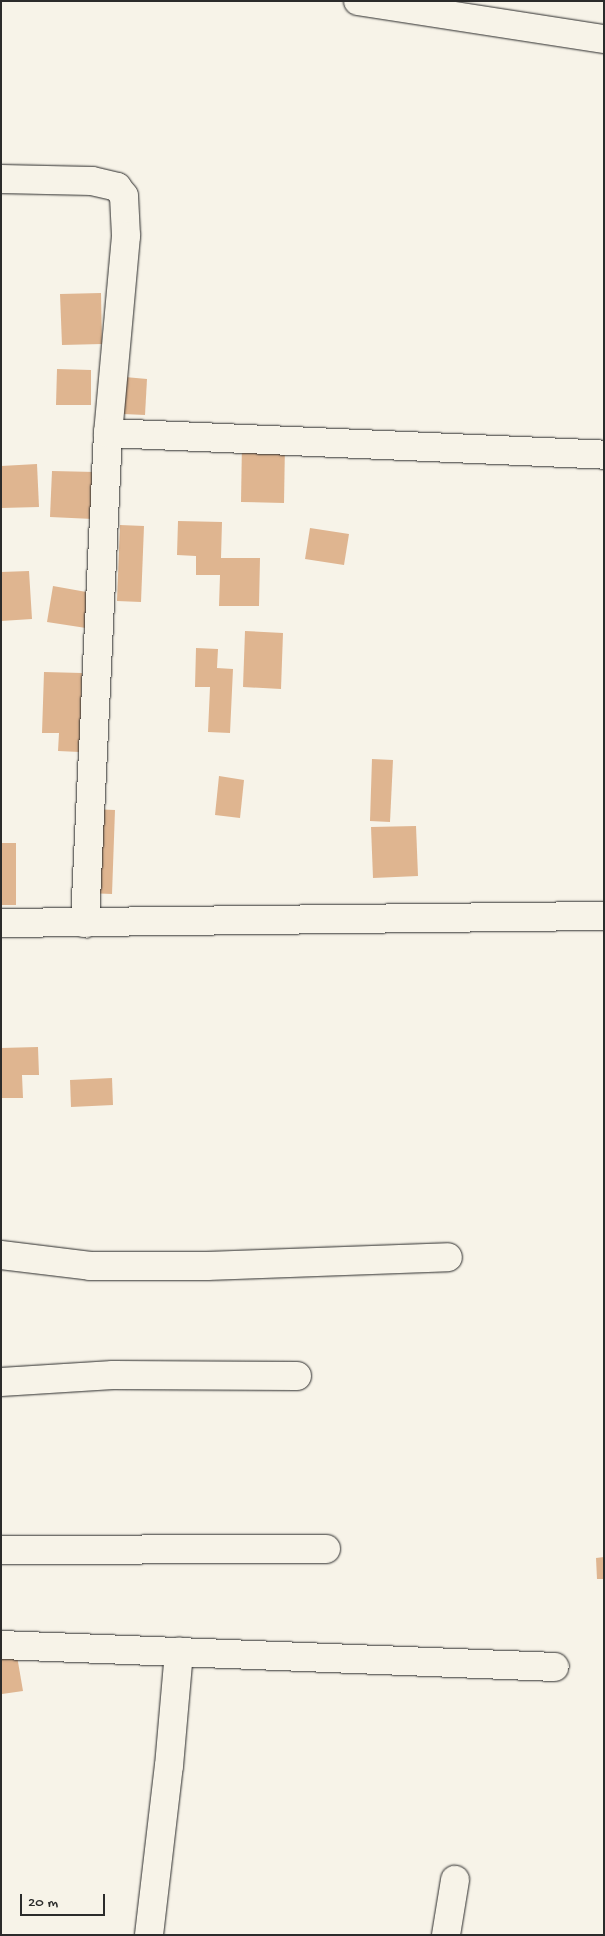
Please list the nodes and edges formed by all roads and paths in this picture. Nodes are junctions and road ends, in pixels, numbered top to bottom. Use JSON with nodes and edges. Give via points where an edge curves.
{"nodes":[{"id":1,"x":358,"y":1,"type":"edge"},
{"id":2,"x":604,"y":39,"type":"edge"},
{"id":3,"x":1,"y":179,"type":"edge"},
{"id":4,"x":108,"y":433,"type":"junction"},
{"id":5,"x":604,"y":455,"type":"edge"},
{"id":6,"x":604,"y":916,"type":"edge"},
{"id":7,"x":1,"y":923,"type":"edge"},
{"id":8,"x":85,"y":923,"type":"junction"},
{"id":9,"x":1,"y":1256,"type":"edge"},
{"id":10,"x":448,"y":1257,"type":"dead end"},
{"id":11,"x":297,"y":1376,"type":"dead end"},
{"id":12,"x":1,"y":1382,"type":"edge"},
{"id":13,"x":326,"y":1549,"type":"dead end"},
{"id":14,"x":1,"y":1550,"type":"edge"},
{"id":15,"x":1,"y":1645,"type":"edge"},
{"id":16,"x":180,"y":1652,"type":"junction"},
{"id":17,"x":556,"y":1667,"type":"dead end"},
{"id":18,"x":455,"y":1880,"type":"dead end"},
{"id":19,"x":149,"y":1935,"type":"edge"},
{"id":20,"x":446,"y":1935,"type":"edge"}],
"edges":[{"from":1,"to":2,"type":"street"},
{"from":3,"to":4,"type":"street","via":[[92,181],[117,187],[124,196],[126,236]]},
{"from":4,"to":5,"type":"street"},
{"from":4,"to":8,"type":"street"},
{"from":6,"to":8,"type":"street"},
{"from":7,"to":8,"type":"street"},
{"from":9,"to":10,"type":"street","via":[[90,1266]]},
{"from":11,"to":12,"type":"street","via":[[113,1375]]},
{"from":13,"to":14,"type":"street"},
{"from":15,"to":16,"type":"street"},
{"from":16,"to":17,"type":"street"},
{"from":16,"to":19,"type":"street"},
{"from":18,"to":20,"type":"street"}]}
